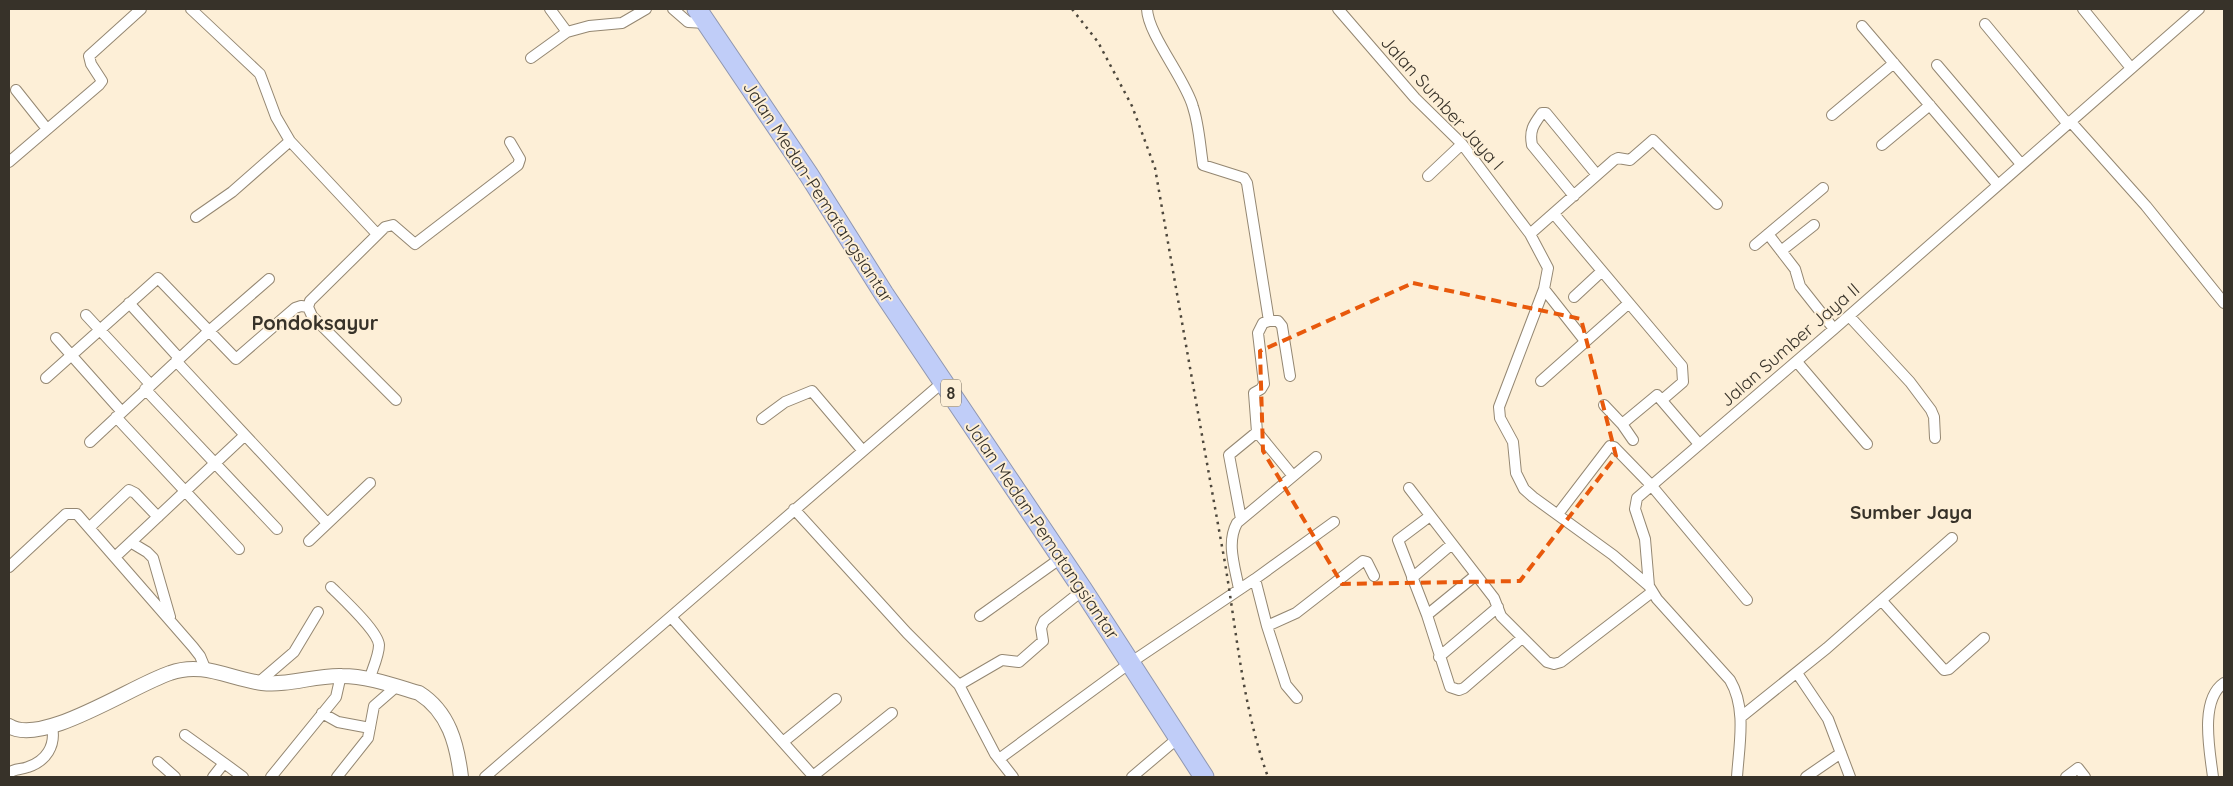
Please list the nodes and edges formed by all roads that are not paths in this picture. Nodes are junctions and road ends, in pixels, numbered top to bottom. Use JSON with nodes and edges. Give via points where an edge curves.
{"nodes":[{"id":1,"x":141,"y":9,"type":"edge"},
{"id":2,"x":191,"y":9,"type":"edge"},
{"id":3,"x":550,"y":9,"type":"edge"},
{"id":4,"x":646,"y":9,"type":"edge"},
{"id":5,"x":673,"y":9,"type":"edge"},
{"id":6,"x":2083,"y":9,"type":"edge"},
{"id":7,"x":2199,"y":9,"type":"edge"},
{"id":8,"x":1341,"y":10,"type":"edge"},
{"id":9,"x":1146,"y":11,"type":"edge"},
{"id":10,"x":701,"y":16,"type":"edge"},
{"id":11,"x":1985,"y":24,"type":"dead end"},
{"id":12,"x":1862,"y":26,"type":"dead end"},
{"id":13,"x":567,"y":32,"type":"junction"},
{"id":14,"x":531,"y":58,"type":"dead end"},
{"id":15,"x":1894,"y":63,"type":"junction"},
{"id":16,"x":1937,"y":65,"type":"dead end"},
{"id":17,"x":2131,"y":68,"type":"junction"},
{"id":18,"x":16,"y":90,"type":"dead end"},
{"id":19,"x":1930,"y":105,"type":"junction"},
{"id":20,"x":1832,"y":115,"type":"dead end"},
{"id":21,"x":2069,"y":122,"type":"junction"},
{"id":22,"x":47,"y":129,"type":"junction"},
{"id":23,"x":290,"y":141,"type":"junction"},
{"id":24,"x":510,"y":142,"type":"dead end"},
{"id":25,"x":1462,"y":144,"type":"junction"},
{"id":26,"x":1882,"y":146,"type":"dead end"},
{"id":27,"x":9,"y":162,"type":"edge"},
{"id":28,"x":2021,"y":164,"type":"junction"},
{"id":29,"x":1597,"y":175,"type":"junction"},
{"id":30,"x":1428,"y":176,"type":"dead end"},
{"id":31,"x":1998,"y":185,"type":"junction"},
{"id":32,"x":1823,"y":188,"type":"dead end"},
{"id":33,"x":1574,"y":196,"type":"junction"},
{"id":34,"x":1717,"y":204,"type":"dead end"},
{"id":35,"x":1554,"y":214,"type":"junction"},
{"id":36,"x":196,"y":216,"type":"dead end"},
{"id":37,"x":1814,"y":225,"type":"dead end"},
{"id":38,"x":378,"y":234,"type":"junction"},
{"id":39,"x":1530,"y":234,"type":"junction"},
{"id":40,"x":1768,"y":234,"type":"junction"},
{"id":41,"x":1755,"y":245,"type":"dead end"},
{"id":42,"x":1782,"y":251,"type":"junction"},
{"id":43,"x":1602,"y":271,"type":"junction"},
{"id":44,"x":269,"y":280,"type":"dead end"},
{"id":45,"x":1544,"y":289,"type":"junction"},
{"id":46,"x":1574,"y":297,"type":"dead end"},
{"id":47,"x":129,"y":303,"type":"junction"},
{"id":48,"x":1630,"y":303,"type":"junction"},
{"id":49,"x":2224,"y":303,"type":"edge"},
{"id":50,"x":308,"y":306,"type":"junction"},
{"id":51,"x":86,"y":315,"type":"dead end"},
{"id":52,"x":1849,"y":316,"type":"junction"},
{"id":53,"x":1269,"y":321,"type":"junction"},
{"id":54,"x":1834,"y":329,"type":"junction"},
{"id":55,"x":99,"y":330,"type":"junction"},
{"id":56,"x":209,"y":331,"type":"junction"},
{"id":57,"x":56,"y":338,"type":"dead end"},
{"id":58,"x":1585,"y":341,"type":"junction"},
{"id":59,"x":72,"y":355,"type":"junction"},
{"id":60,"x":178,"y":359,"type":"junction"},
{"id":61,"x":1796,"y":362,"type":"junction"},
{"id":62,"x":1290,"y":376,"type":"dead end"},
{"id":63,"x":46,"y":378,"type":"dead end"},
{"id":64,"x":1541,"y":381,"type":"dead end"},
{"id":65,"x":943,"y":382,"type":"junction"},
{"id":66,"x":148,"y":387,"type":"junction"},
{"id":67,"x":396,"y":400,"type":"dead end"},
{"id":68,"x":1662,"y":400,"type":"junction"},
{"id":69,"x":1604,"y":405,"type":"dead end"},
{"id":70,"x":119,"y":414,"type":"junction"},
{"id":71,"x":762,"y":419,"type":"dead end"},
{"id":72,"x":1622,"y":424,"type":"junction"},
{"id":73,"x":1257,"y":432,"type":"junction"},
{"id":74,"x":244,"y":436,"type":"junction"},
{"id":75,"x":1935,"y":438,"type":"dead end"},
{"id":76,"x":1634,"y":440,"type":"dead end"},
{"id":77,"x":90,"y":442,"type":"dead end"},
{"id":78,"x":1699,"y":444,"type":"junction"},
{"id":79,"x":1867,"y":444,"type":"dead end"},
{"id":80,"x":862,"y":451,"type":"junction"},
{"id":81,"x":1316,"y":457,"type":"dead end"},
{"id":82,"x":216,"y":463,"type":"junction"},
{"id":83,"x":1292,"y":476,"type":"junction"},
{"id":84,"x":370,"y":482,"type":"dead end"},
{"id":85,"x":1651,"y":485,"type":"junction"},
{"id":86,"x":1408,"y":488,"type":"dead end"},
{"id":87,"x":186,"y":491,"type":"junction"},
{"id":88,"x":794,"y":509,"type":"junction"},
{"id":89,"x":1558,"y":514,"type":"junction"},
{"id":90,"x":1430,"y":516,"type":"junction"},
{"id":91,"x":158,"y":518,"type":"junction"},
{"id":92,"x":1241,"y":519,"type":"junction"},
{"id":93,"x":1334,"y":522,"type":"dead end"},
{"id":94,"x":328,"y":523,"type":"junction"},
{"id":95,"x":90,"y":527,"type":"junction"},
{"id":96,"x":277,"y":529,"type":"dead end"},
{"id":97,"x":1952,"y":538,"type":"dead end"},
{"id":98,"x":309,"y":541,"type":"dead end"},
{"id":99,"x":132,"y":543,"type":"junction"},
{"id":100,"x":1452,"y":544,"type":"junction"},
{"id":101,"x":239,"y":549,"type":"dead end"},
{"id":102,"x":115,"y":557,"type":"junction"},
{"id":103,"x":1061,"y":558,"type":"junction"},
{"id":104,"x":9,"y":566,"type":"edge"},
{"id":105,"x":1476,"y":575,"type":"junction"},
{"id":106,"x":1374,"y":576,"type":"dead end"},
{"id":107,"x":1412,"y":578,"type":"junction"},
{"id":108,"x":1255,"y":579,"type":"junction"},
{"id":109,"x":331,"y":587,"type":"dead end"},
{"id":110,"x":1239,"y":589,"type":"junction"},
{"id":111,"x":1650,"y":589,"type":"junction"},
{"id":112,"x":1083,"y":590,"type":"junction"},
{"id":113,"x":1746,"y":600,"type":"dead end"},
{"id":114,"x":1882,"y":601,"type":"junction"},
{"id":115,"x":1498,"y":607,"type":"junction"},
{"id":116,"x":318,"y":612,"type":"dead end"},
{"id":117,"x":1427,"y":615,"type":"junction"},
{"id":118,"x":980,"y":616,"type":"dead end"},
{"id":119,"x":672,"y":618,"type":"junction"},
{"id":120,"x":1267,"y":626,"type":"junction"},
{"id":121,"x":179,"y":631,"type":"junction"},
{"id":122,"x":1522,"y":638,"type":"junction"},
{"id":123,"x":1984,"y":638,"type":"dead end"},
{"id":124,"x":1439,"y":657,"type":"junction"},
{"id":125,"x":1130,"y":663,"type":"junction"},
{"id":126,"x":205,"y":668,"type":"junction"},
{"id":127,"x":1797,"y":673,"type":"junction"},
{"id":128,"x":341,"y":676,"type":"junction"},
{"id":129,"x":369,"y":680,"type":"junction"},
{"id":130,"x":259,"y":682,"type":"junction"},
{"id":131,"x":2224,"y":683,"type":"edge"},
{"id":132,"x":959,"y":685,"type":"junction"},
{"id":133,"x":397,"y":686,"type":"junction"},
{"id":134,"x":1297,"y":698,"type":"dead end"},
{"id":135,"x":836,"y":700,"type":"dead end"},
{"id":136,"x":322,"y":713,"type":"junction"},
{"id":137,"x":892,"y":713,"type":"dead end"},
{"id":138,"x":1741,"y":717,"type":"junction"},
{"id":139,"x":9,"y":726,"type":"edge"},
{"id":140,"x":52,"y":727,"type":"junction"},
{"id":141,"x":370,"y":728,"type":"junction"},
{"id":142,"x":185,"y":735,"type":"dead end"},
{"id":143,"x":1178,"y":738,"type":"junction"},
{"id":144,"x":783,"y":742,"type":"junction"},
{"id":145,"x":1841,"y":753,"type":"junction"},
{"id":146,"x":999,"y":759,"type":"junction"},
{"id":147,"x":158,"y":762,"type":"dead end"},
{"id":148,"x":224,"y":763,"type":"junction"},
{"id":149,"x":9,"y":773,"type":"edge"},
{"id":150,"x":175,"y":777,"type":"edge"},
{"id":151,"x":213,"y":777,"type":"edge"},
{"id":152,"x":243,"y":777,"type":"edge"},
{"id":153,"x":271,"y":777,"type":"edge"},
{"id":154,"x":337,"y":777,"type":"edge"},
{"id":155,"x":462,"y":777,"type":"edge"},
{"id":156,"x":485,"y":777,"type":"edge"},
{"id":157,"x":814,"y":777,"type":"edge"},
{"id":158,"x":1013,"y":777,"type":"edge"},
{"id":159,"x":1132,"y":777,"type":"edge"},
{"id":160,"x":1204,"y":777,"type":"edge"},
{"id":161,"x":1737,"y":777,"type":"edge"},
{"id":162,"x":1806,"y":777,"type":"edge"},
{"id":163,"x":1850,"y":777,"type":"edge"},
{"id":164,"x":2066,"y":777,"type":"edge"},
{"id":165,"x":2085,"y":777,"type":"edge"},
{"id":166,"x":2212,"y":777,"type":"edge"}],
"edges":[{"from":1,"to":22,"type":"street","via":[[90,56],[91,64],[102,81],[99,85]]},
{"from":2,"to":23,"type":"street","via":[[260,74],[276,117]]},
{"from":3,"to":13,"type":"street"},
{"from":4,"to":13,"type":"street","via":[[622,23],[588,26]]},
{"from":5,"to":10,"type":"street","via":[[688,22]]},
{"from":6,"to":17,"type":"street"},
{"from":7,"to":17,"type":"street","name":"Jalan Sumber Jaya II"},
{"from":8,"to":25,"type":"street","name":"Jalan Sumber Jaya I","via":[[1415,98]]},
{"from":9,"to":53,"type":"street","via":[[1193,106],[1203,165],[1244,178],[1246,182]]},
{"from":10,"to":65,"type":"highway","name":"Jalan Medan-Pematangsiantar","number":"8","via":[[798,158]]},
{"from":11,"to":21,"type":"street"},
{"from":12,"to":15,"type":"street"},
{"from":13,"to":14,"type":"street"},
{"from":15,"to":19,"type":"street"},
{"from":15,"to":20,"type":"street"},
{"from":16,"to":28,"type":"street"},
{"from":17,"to":21,"type":"street","name":"Jalan Sumber Jaya II"},
{"from":18,"to":22,"type":"street"},
{"from":19,"to":26,"type":"street"},
{"from":19,"to":31,"type":"street"},
{"from":21,"to":28,"type":"street","name":"Jalan Sumber Jaya II"},
{"from":21,"to":49,"type":"street","via":[[2146,206]]},
{"from":22,"to":27,"type":"street"},
{"from":23,"to":36,"type":"street","via":[[232,192]]},
{"from":23,"to":38,"type":"street"},
{"from":24,"to":38,"type":"street","via":[[520,159],[518,165],[419,242],[413,244],[393,225]]},
{"from":25,"to":30,"type":"street"},
{"from":25,"to":39,"type":"street","name":"Jalan Sumber Jaya I"},
{"from":28,"to":31,"type":"street","name":"Jalan Sumber Jaya II"},
{"from":29,"to":33,"type":"street"},
{"from":29,"to":33,"type":"street","via":[[1546,113],[1542,113],[1532,126],[1532,144]]},
{"from":29,"to":34,"type":"street","via":[[1618,158],[1630,160],[1653,140]]},
{"from":31,"to":52,"type":"street","name":"Jalan Sumber Jaya II"},
{"from":32,"to":40,"type":"street"},
{"from":33,"to":35,"type":"street"},
{"from":35,"to":39,"type":"street"},
{"from":35,"to":43,"type":"street"},
{"from":37,"to":42,"type":"street"},
{"from":38,"to":50,"type":"street"},
{"from":39,"to":45,"type":"street","name":"Jalan Sumber Jaya I","via":[[1548,268]]},
{"from":40,"to":41,"type":"street"},
{"from":40,"to":42,"type":"street"},
{"from":42,"to":54,"type":"street","via":[[1795,269],[1800,286]]},
{"from":43,"to":46,"type":"street"},
{"from":43,"to":48,"type":"street"},
{"from":44,"to":56,"type":"street"},
{"from":45,"to":58,"type":"street"},
{"from":45,"to":89,"type":"street","name":"Jalan Sumber Jaya I","via":[[1499,412],[1513,442],[1516,473],[1524,489]]},
{"from":47,"to":55,"type":"street"},
{"from":47,"to":56,"type":"street","via":[[159,278]]},
{"from":47,"to":60,"type":"street"},
{"from":48,"to":58,"type":"street"},
{"from":48,"to":68,"type":"street","via":[[1684,371],[1683,382]]},
{"from":50,"to":56,"type":"street","via":[[295,308],[236,359]]},
{"from":50,"to":67,"type":"street","via":[[312,316]]},
{"from":51,"to":55,"type":"street"},
{"from":52,"to":54,"type":"street","name":"Jalan Sumber Jaya II"},
{"from":52,"to":75,"type":"street","via":[[1910,382],[1931,410]]},
{"from":53,"to":62,"type":"street","via":[[1278,321],[1282,326]]},
{"from":53,"to":73,"type":"street","via":[[1263,323],[1258,333],[1264,384],[1254,393]]},
{"from":54,"to":61,"type":"street","name":"Jalan Sumber Jaya II"},
{"from":55,"to":59,"type":"street"},
{"from":55,"to":66,"type":"street"},
{"from":56,"to":60,"type":"street"},
{"from":57,"to":59,"type":"street"},
{"from":58,"to":64,"type":"street"},
{"from":59,"to":63,"type":"street"},
{"from":59,"to":70,"type":"street"},
{"from":60,"to":66,"type":"street"},
{"from":60,"to":74,"type":"street"},
{"from":61,"to":78,"type":"street","name":"Jalan Sumber Jaya II"},
{"from":61,"to":79,"type":"street"},
{"from":65,"to":80,"type":"street"},
{"from":65,"to":103,"type":"highway","name":"Jalan Medan-Pematangsiantar","number":"8"},
{"from":66,"to":70,"type":"street"},
{"from":66,"to":82,"type":"street"},
{"from":68,"to":72,"type":"street","via":[[1655,396]]},
{"from":68,"to":78,"type":"street"},
{"from":69,"to":72,"type":"street"},
{"from":70,"to":77,"type":"street"},
{"from":70,"to":87,"type":"street"},
{"from":71,"to":80,"type":"street","via":[[785,402],[812,391]]},
{"from":72,"to":76,"type":"street"},
{"from":73,"to":83,"type":"street"},
{"from":73,"to":92,"type":"street","via":[[1228,458]]},
{"from":74,"to":82,"type":"street"},
{"from":74,"to":94,"type":"street"},
{"from":78,"to":85,"type":"street","name":"Jalan Sumber Jaya II"},
{"from":80,"to":88,"type":"street"},
{"from":81,"to":83,"type":"street"},
{"from":82,"to":87,"type":"street"},
{"from":82,"to":96,"type":"street"},
{"from":83,"to":92,"type":"street"},
{"from":84,"to":94,"type":"street"},
{"from":85,"to":89,"type":"street","via":[[1612,446]]},
{"from":85,"to":111,"type":"street","name":"Jalan Sumber Jaya II","via":[[1635,502],[1645,539]]},
{"from":85,"to":113,"type":"street"},
{"from":86,"to":90,"type":"street"},
{"from":87,"to":91,"type":"street"},
{"from":87,"to":101,"type":"street"},
{"from":88,"to":119,"type":"street"},
{"from":88,"to":132,"type":"street"},
{"from":89,"to":111,"type":"street","name":"Jalan Sumber Jaya I","via":[[1613,555]]},
{"from":90,"to":100,"type":"street"},
{"from":90,"to":107,"type":"street","via":[[1398,540]]},
{"from":91,"to":95,"type":"street","via":[[129,490]]},
{"from":91,"to":99,"type":"street"},
{"from":92,"to":110,"type":"street","via":[[1233,532],[1231,544]]},
{"from":93,"to":108,"type":"street"},
{"from":94,"to":98,"type":"street"},
{"from":95,"to":102,"type":"street"},
{"from":95,"to":104,"type":"street","via":[[76,514],[66,514]]},
{"from":97,"to":114,"type":"street"},
{"from":99,"to":102,"type":"street"},
{"from":99,"to":121,"type":"street","via":[[153,558],[168,613]]},
{"from":100,"to":105,"type":"street"},
{"from":100,"to":107,"type":"street"},
{"from":102,"to":121,"type":"street"},
{"from":103,"to":112,"type":"highway","name":"Jalan Medan-Pematangsiantar","number":"8"},
{"from":103,"to":118,"type":"street"},
{"from":105,"to":115,"type":"street"},
{"from":105,"to":117,"type":"street"},
{"from":106,"to":120,"type":"street","via":[[1363,560],[1312,602]]},
{"from":107,"to":117,"type":"street"},
{"from":108,"to":110,"type":"street"},
{"from":108,"to":120,"type":"street"},
{"from":109,"to":129,"type":"street","via":[[378,641],[379,648]]},
{"from":110,"to":125,"type":"street"},
{"from":111,"to":122,"type":"street","via":[[1561,662],[1547,662]]},
{"from":111,"to":138,"type":"street","via":[[1730,680],[1736,690]]},
{"from":112,"to":125,"type":"highway","name":"Jalan Medan-Pematangsiantar","number":"8"},
{"from":112,"to":132,"type":"street","via":[[1044,621],[1041,628],[1043,641],[1022,660],[1016,663],[1002,660]]},
{"from":114,"to":123,"type":"street","via":[[1944,670]]},
{"from":114,"to":127,"type":"street"},
{"from":115,"to":122,"type":"street","via":[[1501,616]]},
{"from":115,"to":124,"type":"street"},
{"from":116,"to":130,"type":"street","via":[[297,648]]},
{"from":117,"to":124,"type":"street"},
{"from":119,"to":144,"type":"street"},
{"from":119,"to":156,"type":"street"},
{"from":120,"to":134,"type":"street","via":[[1286,685]]},
{"from":121,"to":126,"type":"street","via":[[200,656]]},
{"from":122,"to":124,"type":"street","via":[[1459,690],[1450,687]]},
{"from":125,"to":143,"type":"highway","name":"Jalan Medan-Pematangsiantar","number":"8"},
{"from":125,"to":146,"type":"street"},
{"from":126,"to":130,"type":"street"},
{"from":126,"to":140,"type":"street","via":[[170,673]]},
{"from":127,"to":138,"type":"street"},
{"from":127,"to":145,"type":"street","via":[[1828,719]]},
{"from":128,"to":129,"type":"street"},
{"from":128,"to":130,"type":"street","via":[[274,684]]},
{"from":128,"to":136,"type":"street","via":[[336,697]]},
{"from":129,"to":133,"type":"street"},
{"from":131,"to":166,"type":"street","via":[[2216,690],[2207,726]]},
{"from":132,"to":146,"type":"street"},
{"from":133,"to":141,"type":"street","via":[[374,706]]},
{"from":133,"to":155,"type":"street","via":[[426,698],[446,722],[453,733]]},
{"from":135,"to":144,"type":"street"},
{"from":136,"to":141,"type":"street","via":[[338,722]]},
{"from":136,"to":153,"type":"street"},
{"from":137,"to":157,"type":"street"},
{"from":138,"to":161,"type":"street"},
{"from":139,"to":140,"type":"street","via":[[21,731]]},
{"from":140,"to":149,"type":"street","via":[[54,737],[46,756],[26,768]]},
{"from":141,"to":154,"type":"street","via":[[365,742]]},
{"from":142,"to":148,"type":"street"},
{"from":143,"to":159,"type":"street"},
{"from":143,"to":160,"type":"highway","name":"Jalan Medan-Pematangsiantar","number":"8"},
{"from":144,"to":157,"type":"street"},
{"from":145,"to":162,"type":"street"},
{"from":145,"to":163,"type":"street"},
{"from":146,"to":158,"type":"street"},
{"from":147,"to":150,"type":"street"},
{"from":148,"to":151,"type":"street"},
{"from":148,"to":152,"type":"street"},
{"from":164,"to":165,"type":"street","via":[[2078,768]]}]}
